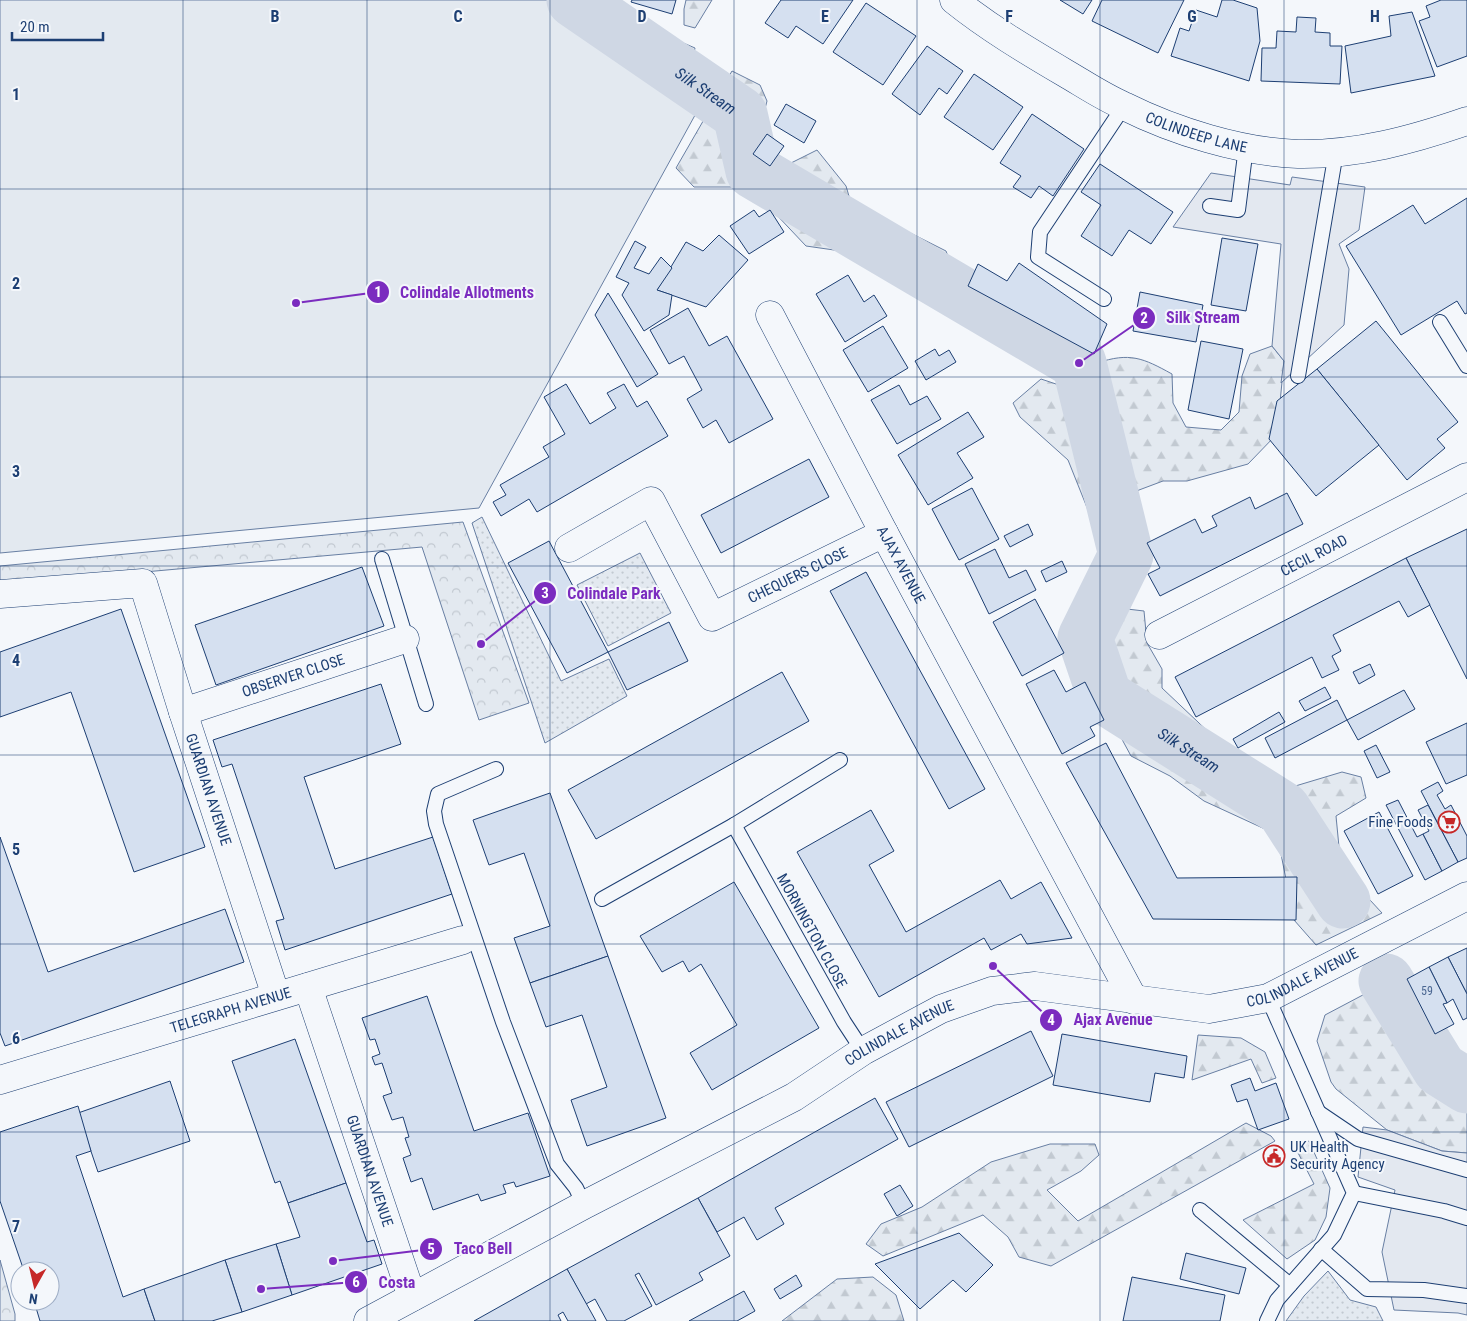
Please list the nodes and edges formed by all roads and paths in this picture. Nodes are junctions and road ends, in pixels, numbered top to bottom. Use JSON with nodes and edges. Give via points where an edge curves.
{"nodes":[{"id":1,"x":954,"y":0,"type":"edge"},
{"id":2,"x":1124,"y":106,"type":"junction"},
{"id":3,"x":1467,"y":121,"type":"edge"},
{"id":4,"x":1246,"y":147,"type":"junction"},
{"id":5,"x":1336,"y":152,"type":"junction"},
{"id":6,"x":1210,"y":206,"type":"dead end"},
{"id":7,"x":1104,"y":300,"type":"dead end"},
{"id":8,"x":770,"y":315,"type":"dead end"},
{"id":9,"x":1440,"y":322,"type":"dead end"},
{"id":10,"x":1467,"y":366,"type":"edge"},
{"id":11,"x":1298,"y":376,"type":"dead end"},
{"id":12,"x":1467,"y":476,"type":"edge"},
{"id":13,"x":884,"y":533,"type":"junction"},
{"id":14,"x":569,"y":548,"type":"dead end"},
{"id":15,"x":382,"y":559,"type":"dead end"},
{"id":16,"x":0,"y":594,"type":"edge"},
{"id":17,"x":1160,"y":635,"type":"dead end"},
{"id":18,"x":405,"y":640,"type":"junction"},
{"id":19,"x":426,"y":704,"type":"dead end"},
{"id":20,"x":183,"y":712,"type":"junction"},
{"id":21,"x":840,"y":760,"type":"dead end"},
{"id":22,"x":496,"y":768,"type":"dead end"},
{"id":23,"x":734,"y":825,"type":"junction"},
{"id":24,"x":1467,"y":896,"type":"edge"},
{"id":25,"x":602,"y":899,"type":"dead end"},
{"id":26,"x":463,"y":940,"type":"dead end"},
{"id":27,"x":308,"y":987,"type":"junction"},
{"id":28,"x":276,"y":996,"type":"junction"},
{"id":29,"x":1268,"y":998,"type":"junction"},
{"id":30,"x":1134,"y":1000,"type":"junction"},
{"id":31,"x":863,"y":1051,"type":"junction"},
{"id":32,"x":0,"y":1080,"type":"edge"},
{"id":33,"x":1317,"y":1112,"type":"junction"},
{"id":34,"x":1467,"y":1170,"type":"edge"},
{"id":35,"x":1354,"y":1193,"type":"junction"},
{"id":36,"x":584,"y":1205,"type":"junction"},
{"id":37,"x":1200,"y":1210,"type":"dead end"},
{"id":38,"x":1467,"y":1218,"type":"edge"},
{"id":39,"x":1321,"y":1249,"type":"junction"},
{"id":40,"x":1290,"y":1285,"type":"junction"},
{"id":41,"x":1467,"y":1296,"type":"edge"},
{"id":42,"x":412,"y":1297,"type":"junction"},
{"id":43,"x":368,"y":1321,"type":"edge"},
{"id":44,"x":1267,"y":1321,"type":"edge"}],
"edges":[{"from":1,"to":2,"type":"street","name":"COLINDEEP LANE","via":[[1015,44]]},
{"from":2,"to":4,"type":"street","name":"COLINDEEP LANE","via":[[1192,134]]},
{"from":2,"to":7,"type":"lane","via":[[1040,232],[1038,257]]},
{"from":3,"to":5,"type":"street","name":"COLINDEEP LANE","via":[[1416,139]]},
{"from":4,"to":5,"type":"street","name":"COLINDEEP LANE","via":[[1296,154]]},
{"from":4,"to":6,"type":"lane","via":[[1238,210]]},
{"from":5,"to":11,"type":"lane"},
{"from":8,"to":13,"type":"street","name":"AJAX AVENUE"},
{"from":9,"to":10,"type":"lane"},
{"from":12,"to":17,"type":"street","name":"CECIL ROAD"},
{"from":13,"to":14,"type":"street","name":"CHEQUERS CLOSE","via":[[712,617],[651,501]]},
{"from":13,"to":30,"type":"street","name":"AJAX AVENUE"},
{"from":15,"to":18,"type":"lane"},
{"from":16,"to":20,"type":"street","name":"GUARDIAN AVENUE","via":[[144,583]]},
{"from":18,"to":19,"type":"lane"},
{"from":18,"to":20,"type":"street","name":"OBSERVER CLOSE"},
{"from":20,"to":28,"type":"street","name":"GUARDIAN AVENUE"},
{"from":21,"to":23,"type":"lane"},
{"from":22,"to":36,"type":"lane","via":[[438,794],[434,811],[436,824],[503,1022],[557,1164],[576,1188]]},
{"from":23,"to":25,"type":"lane"},
{"from":23,"to":31,"type":"lane","name":"MORNINGTON CLOSE"},
{"from":24,"to":29,"type":"street","name":"COLINDALE AVENUE"},
{"from":26,"to":27,"type":"street","name":"TELEGRAPH AVENUE"},
{"from":27,"to":28,"type":"street","name":"TELEGRAPH AVENUE"},
{"from":27,"to":42,"type":"street","name":"GUARDIAN AVENUE"},
{"from":28,"to":32,"type":"street","name":"TELEGRAPH AVENUE"},
{"from":29,"to":30,"type":"street","name":"COLINDALE AVENUE","via":[[1209,1009]]},
{"from":29,"to":33,"type":"lane"},
{"from":30,"to":31,"type":"street","name":"COLINDALE AVENUE","via":[[1035,986],[992,991],[942,1009]]},
{"from":31,"to":36,"type":"street","name":"COLINDALE AVENUE","via":[[794,1097]]},
{"from":33,"to":34,"type":"lane","via":[[1358,1139]]},
{"from":33,"to":35,"type":"lane"},
{"from":35,"to":38,"type":"lane"},
{"from":35,"to":39,"type":"lane","via":[[1334,1235]]},
{"from":36,"to":42,"type":"street","name":"COLINDALE AVENUE"},
{"from":37,"to":40,"type":"lane"},
{"from":39,"to":40,"type":"lane"},
{"from":39,"to":41,"type":"lane","via":[[1366,1289],[1424,1290]]},
{"from":40,"to":44,"type":"lane","via":[[1277,1300]]},
{"from":42,"to":43,"type":"street","name":"COLINDALE AVENUE"}]}
